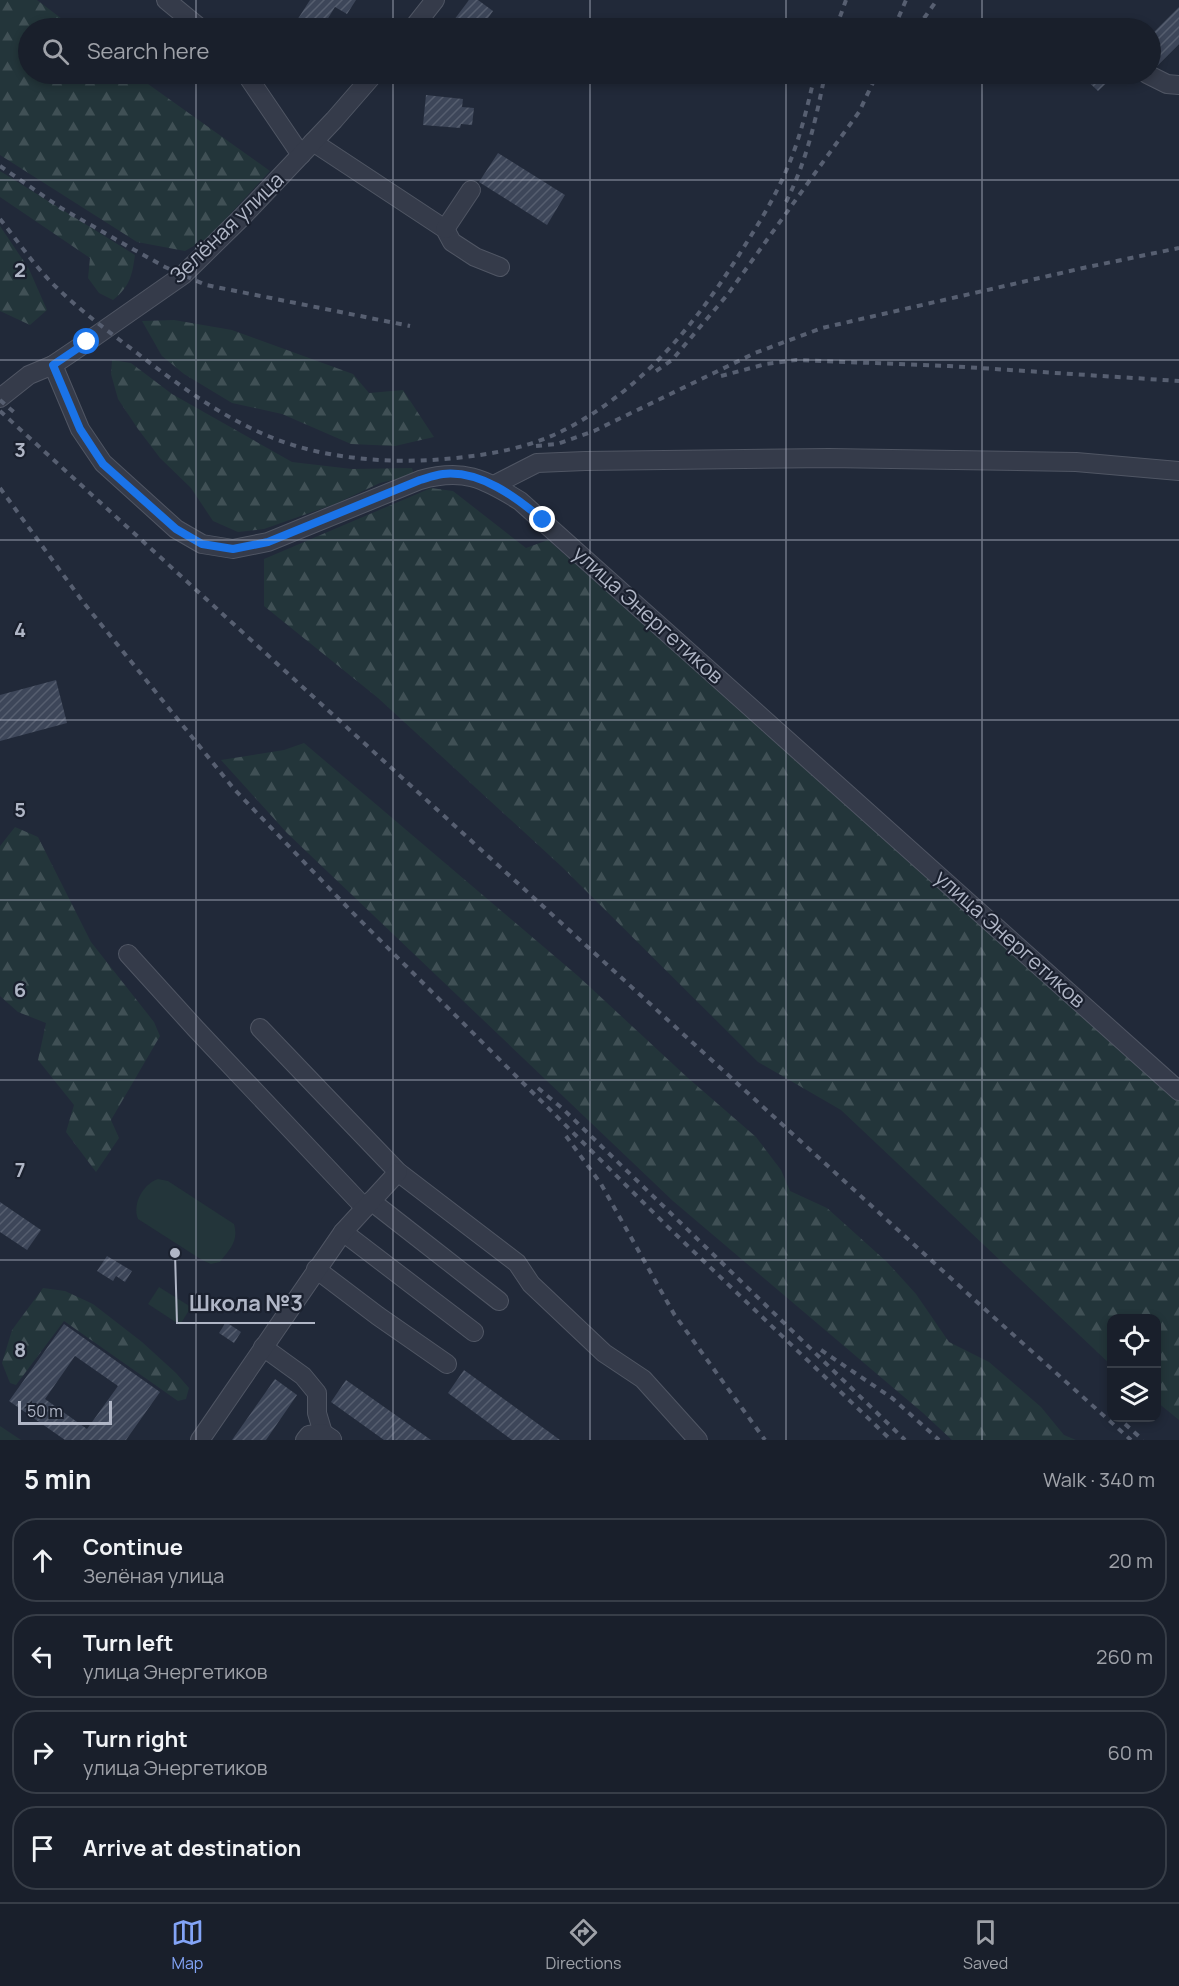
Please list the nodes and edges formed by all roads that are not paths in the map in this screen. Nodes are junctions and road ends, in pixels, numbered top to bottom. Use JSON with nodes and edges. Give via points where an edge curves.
{"nodes":[{"id":1,"x":166,"y":0,"type":"edge"},
{"id":2,"x":435,"y":0,"type":"edge"},
{"id":3,"x":188,"y":18,"type":"edge"},
{"id":4,"x":421,"y":18,"type":"edge"},
{"id":5,"x":1161,"y":81,"type":"edge"},
{"id":6,"x":254,"y":84,"type":"edge"},
{"id":7,"x":365,"y":84,"type":"edge"},
{"id":8,"x":1179,"y":85,"type":"edge"},
{"id":9,"x":307,"y":148,"type":"junction"},
{"id":10,"x":471,"y":190,"type":"dead end"},
{"id":11,"x":445,"y":229,"type":"junction"},
{"id":12,"x":500,"y":267,"type":"dead end"},
{"id":13,"x":53,"y":365,"type":"junction"},
{"id":14,"x":0,"y":398,"type":"edge"},
{"id":15,"x":1179,"y":471,"type":"edge"},
{"id":16,"x":494,"y":485,"type":"junction"},
{"id":17,"x":128,"y":954,"type":"dead end"},
{"id":18,"x":260,"y":1028,"type":"dead end"},
{"id":19,"x":1179,"y":1091,"type":"edge"},
{"id":20,"x":398,"y":1172,"type":"junction"},
{"id":21,"x":368,"y":1204,"type":"junction"},
{"id":22,"x":343,"y":1232,"type":"junction"},
{"id":23,"x":316,"y":1269,"type":"junction"},
{"id":24,"x":499,"y":1301,"type":"dead end"},
{"id":25,"x":474,"y":1332,"type":"dead end"},
{"id":26,"x":263,"y":1347,"type":"junction"},
{"id":27,"x":447,"y":1364,"type":"dead end"},
{"id":28,"x":328,"y":1436,"type":"edge"},
{"id":29,"x":204,"y":1439,"type":"edge"},
{"id":30,"x":305,"y":1440,"type":"edge"},
{"id":31,"x":698,"y":1440,"type":"edge"}],
"edges":[{"from":1,"to":3,"type":"street"},
{"from":2,"to":4,"type":"street"},
{"from":5,"to":8,"type":"street"},
{"from":6,"to":9,"type":"street"},
{"from":7,"to":9,"type":"street","name":"Зелёная улица"},
{"from":9,"to":11,"type":"street"},
{"from":9,"to":13,"type":"street","name":"Зелёная улица","via":[[183,275]]},
{"from":10,"to":11,"type":"street"},
{"from":11,"to":12,"type":"street","via":[[452,242]]},
{"from":13,"to":14,"type":"street","name":"Зелёная улица","via":[[30,375]]},
{"from":13,"to":16,"type":"street","name":"улица Энергетиков","via":[[80,429],[103,464],[176,529],[202,544],[233,549],[268,542],[442,474],[459,474]]},
{"from":15,"to":16,"type":"street","via":[[1076,462],[829,458],[585,461],[537,463]]},
{"from":16,"to":19,"type":"street","name":"улица Энергетиков","via":[[543,520]]},
{"from":17,"to":21,"type":"street"},
{"from":18,"to":20,"type":"street"},
{"from":20,"to":21,"type":"street"},
{"from":20,"to":31,"type":"street","via":[[518,1263],[531,1284],[603,1353],[644,1379]]},
{"from":21,"to":22,"type":"street"},
{"from":21,"to":24,"type":"street"},
{"from":22,"to":23,"type":"street"},
{"from":22,"to":25,"type":"street"},
{"from":23,"to":26,"type":"street"},
{"from":23,"to":27,"type":"street"},
{"from":26,"to":28,"type":"street","via":[[303,1376],[317,1393],[317,1413]]},
{"from":26,"to":29,"type":"street"},
{"from":28,"to":30,"type":"street","via":[[309,1435]]}]}
